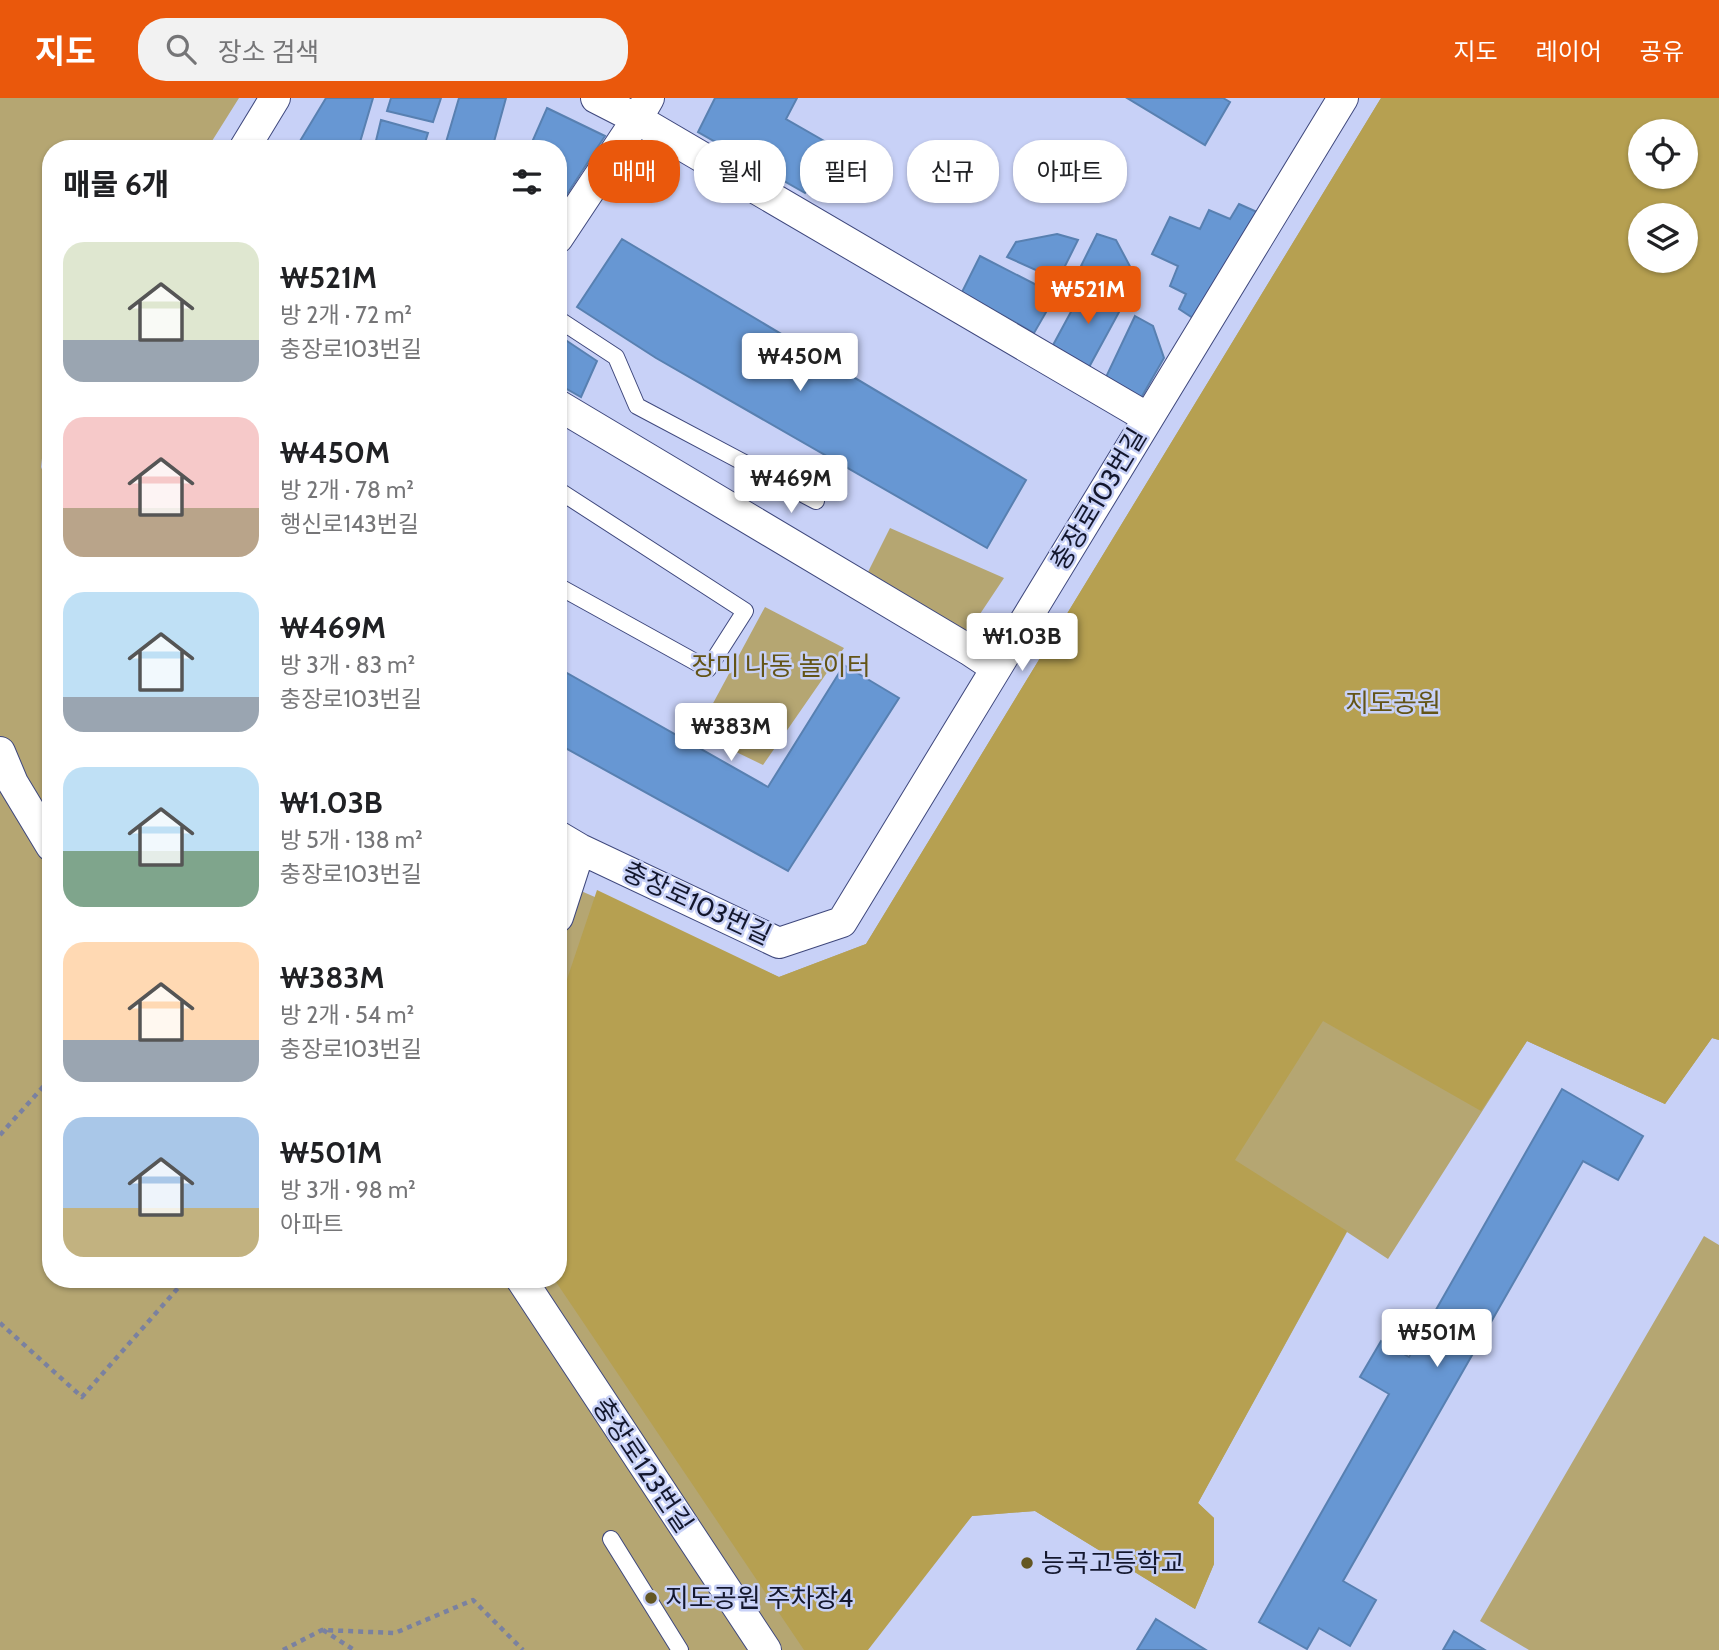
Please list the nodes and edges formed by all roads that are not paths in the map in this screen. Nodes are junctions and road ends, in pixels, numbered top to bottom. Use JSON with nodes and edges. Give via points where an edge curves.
{"nodes":[{"id":1,"x":275,"y":98,"type":"edge"},
{"id":2,"x":596,"y":98,"type":"edge"},
{"id":3,"x":1343,"y":98,"type":"edge"},
{"id":4,"x":643,"y":108,"type":"edge"},
{"id":5,"x":249,"y":140,"type":"edge"},
{"id":6,"x":567,"y":224,"type":"edge"},
{"id":7,"x":567,"y":325,"type":"edge"},
{"id":8,"x":567,"y":410,"type":"edge"},
{"id":9,"x":1148,"y":418,"type":"junction"},
{"id":10,"x":567,"y":496,"type":"edge"},
{"id":11,"x":816,"y":501,"type":"dead end"},
{"id":12,"x":567,"y":591,"type":"edge"},
{"id":13,"x":996,"y":668,"type":"junction"},
{"id":14,"x":0,"y":752,"type":"edge"},
{"id":15,"x":42,"y":831,"type":"edge"},
{"id":16,"x":569,"y":842,"type":"edge"},
{"id":17,"x":527,"y":1288,"type":"edge"},
{"id":18,"x":611,"y":1539,"type":"dead end"},
{"id":19,"x":680,"y":1650,"type":"edge"},
{"id":20,"x":766,"y":1650,"type":"edge"}],
"edges":[{"from":1,"to":5,"type":"street"},
{"from":2,"to":4,"type":"street"},
{"from":3,"to":9,"type":"street","name":"충장로103번길"},
{"from":4,"to":6,"type":"street"},
{"from":4,"to":9,"type":"street"},
{"from":7,"to":11,"type":"lane","via":[[616,357],[636,407]]},
{"from":8,"to":13,"type":"street"},
{"from":9,"to":13,"type":"street","name":"충장로103번길"},
{"from":10,"to":12,"type":"lane","via":[[745,611],[708,669]]},
{"from":13,"to":16,"type":"street","name":"충장로103번길","via":[[842,922],[779,943]]},
{"from":14,"to":15,"type":"street"},
{"from":17,"to":20,"type":"street","name":"충장로123번길"},
{"from":18,"to":19,"type":"lane"}]}
